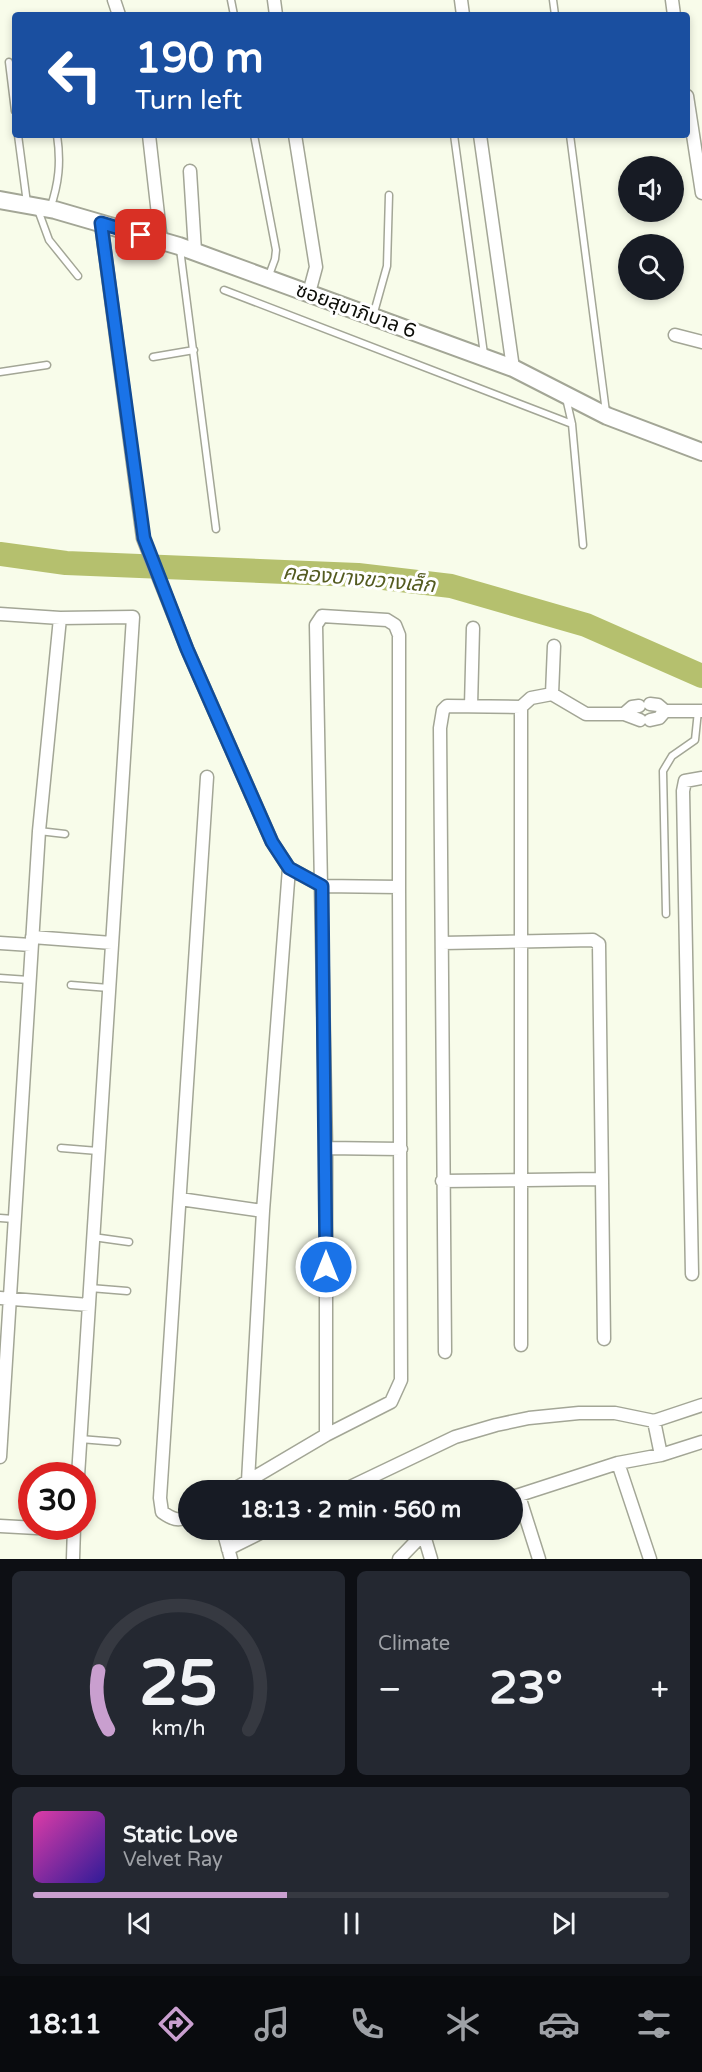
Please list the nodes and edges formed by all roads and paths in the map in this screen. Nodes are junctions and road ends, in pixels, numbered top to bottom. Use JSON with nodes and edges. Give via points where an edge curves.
{"nodes":[{"id":1,"x":9,"y":62,"type":"dead end"},
{"id":2,"x":12,"y":86,"type":"edge"},
{"id":3,"x":690,"y":115,"type":"edge"},
{"id":4,"x":19,"y":138,"type":"edge"},
{"id":5,"x":57,"y":138,"type":"edge"},
{"id":6,"x":149,"y":138,"type":"edge"},
{"id":7,"x":255,"y":138,"type":"edge"},
{"id":8,"x":295,"y":138,"type":"edge"},
{"id":9,"x":454,"y":138,"type":"edge"},
{"id":10,"x":480,"y":138,"type":"edge"},
{"id":11,"x":570,"y":138,"type":"edge"},
{"id":12,"x":190,"y":171,"type":"dead end"},
{"id":13,"x":702,"y":193,"type":"edge"},
{"id":14,"x":389,"y":195,"type":"dead end"},
{"id":15,"x":0,"y":200,"type":"edge"},
{"id":16,"x":38,"y":207,"type":"junction"},
{"id":17,"x":101,"y":223,"type":"junction"},
{"id":18,"x":161,"y":241,"type":"junction"},
{"id":19,"x":187,"y":248,"type":"junction"},
{"id":20,"x":78,"y":276,"type":"dead end"},
{"id":21,"x":267,"y":278,"type":"junction"},
{"id":22,"x":224,"y":290,"type":"dead end"},
{"id":23,"x":309,"y":293,"type":"junction"},
{"id":24,"x":373,"y":317,"type":"junction"},
{"id":25,"x":675,"y":334,"type":"dead end"},
{"id":26,"x":702,"y":342,"type":"edge"},
{"id":27,"x":194,"y":350,"type":"junction"},
{"id":28,"x":153,"y":357,"type":"dead end"},
{"id":29,"x":485,"y":358,"type":"junction"},
{"id":30,"x":47,"y":365,"type":"dead end"},
{"id":31,"x":513,"y":368,"type":"junction"},
{"id":32,"x":0,"y":372,"type":"edge"},
{"id":33,"x":566,"y":394,"type":"junction"},
{"id":34,"x":607,"y":416,"type":"junction"},
{"id":35,"x":572,"y":424,"type":"junction"},
{"id":36,"x":702,"y":452,"type":"edge"},
{"id":37,"x":216,"y":529,"type":"dead end"},
{"id":38,"x":583,"y":545,"type":"dead end"},
{"id":39,"x":0,"y":614,"type":"edge"},
{"id":40,"x":60,"y":618,"type":"junction"},
{"id":41,"x":473,"y":628,"type":"dead end"},
{"id":42,"x":554,"y":646,"type":"dead end"},
{"id":43,"x":552,"y":693,"type":"junction"},
{"id":44,"x":471,"y":706,"type":"junction"},
{"id":45,"x":521,"y":707,"type":"junction"},
{"id":46,"x":665,"y":711,"type":"junction"},
{"id":47,"x":700,"y":711,"type":"edge"},
{"id":48,"x":624,"y":714,"type":"junction"},
{"id":49,"x":207,"y":777,"type":"dead end"},
{"id":50,"x":702,"y":778,"type":"edge"},
{"id":51,"x":39,"y":831,"type":"junction"},
{"id":52,"x":65,"y":834,"type":"dead end"},
{"id":53,"x":289,"y":868,"type":"junction"},
{"id":54,"x":322,"y":886,"type":"junction"},
{"id":55,"x":399,"y":887,"type":"junction"},
{"id":56,"x":666,"y":914,"type":"dead end"},
{"id":57,"x":32,"y":941,"type":"junction"},
{"id":58,"x":442,"y":942,"type":"junction"},
{"id":59,"x":521,"y":942,"type":"junction"},
{"id":60,"x":0,"y":943,"type":"edge"},
{"id":61,"x":112,"y":943,"type":"junction"},
{"id":62,"x":0,"y":978,"type":"edge"},
{"id":63,"x":29,"y":980,"type":"junction"},
{"id":64,"x":71,"y":985,"type":"dead end"},
{"id":65,"x":109,"y":988,"type":"junction"},
{"id":66,"x":61,"y":1148,"type":"dead end"},
{"id":67,"x":326,"y":1148,"type":"junction"},
{"id":68,"x":401,"y":1149,"type":"junction"},
{"id":69,"x":98,"y":1150,"type":"junction"},
{"id":70,"x":522,"y":1179,"type":"junction"},
{"id":71,"x":600,"y":1179,"type":"junction"},
{"id":72,"x":442,"y":1180,"type":"junction"},
{"id":73,"x":180,"y":1199,"type":"junction"},
{"id":74,"x":263,"y":1211,"type":"junction"},
{"id":75,"x":0,"y":1218,"type":"edge"},
{"id":76,"x":14,"y":1219,"type":"junction"},
{"id":77,"x":93,"y":1237,"type":"junction"},
{"id":78,"x":129,"y":1242,"type":"dead end"},
{"id":79,"x":692,"y":1274,"type":"dead end"},
{"id":80,"x":90,"y":1288,"type":"junction"},
{"id":81,"x":128,"y":1291,"type":"dead end"},
{"id":82,"x":4,"y":1298,"type":"edge"},
{"id":83,"x":89,"y":1305,"type":"junction"},
{"id":84,"x":604,"y":1339,"type":"dead end"},
{"id":85,"x":3,"y":1344,"type":"edge"},
{"id":86,"x":521,"y":1345,"type":"dead end"},
{"id":87,"x":445,"y":1352,"type":"dead end"},
{"id":88,"x":702,"y":1405,"type":"edge"},
{"id":89,"x":654,"y":1421,"type":"junction"},
{"id":90,"x":326,"y":1435,"type":"junction"},
{"id":91,"x":80,"y":1439,"type":"junction"},
{"id":92,"x":117,"y":1442,"type":"dead end"},
{"id":93,"x":702,"y":1442,"type":"edge"},
{"id":94,"x":661,"y":1455,"type":"junction"},
{"id":95,"x":0,"y":1456,"type":"edge"},
{"id":96,"x":79,"y":1462,"type":"edge"},
{"id":97,"x":618,"y":1463,"type":"junction"},
{"id":98,"x":248,"y":1480,"type":"edge"},
{"id":99,"x":250,"y":1480,"type":"edge"},
{"id":100,"x":365,"y":1480,"type":"edge"},
{"id":101,"x":523,"y":1494,"type":"edge"},
{"id":102,"x":523,"y":1515,"type":"edge"},
{"id":103,"x":178,"y":1520,"type":"edge"},
{"id":104,"x":0,"y":1526,"type":"edge"},
{"id":105,"x":18,"y":1527,"type":"edge"},
{"id":106,"x":74,"y":1540,"type":"edge"},
{"id":107,"x":251,"y":1540,"type":"edge"},
{"id":108,"x":417,"y":1540,"type":"edge"},
{"id":109,"x":427,"y":1540,"type":"edge"},
{"id":110,"x":230,"y":1554,"type":"edge"},
{"id":111,"x":73,"y":1559,"type":"edge"},
{"id":112,"x":399,"y":1559,"type":"edge"},
{"id":113,"x":431,"y":1559,"type":"edge"},
{"id":114,"x":539,"y":1559,"type":"edge"},
{"id":115,"x":650,"y":1559,"type":"edge"}],
"edges":[{"from":1,"to":2,"type":"lane"},
{"from":3,"to":13,"type":"street"},
{"from":4,"to":16,"type":"lane"},
{"from":5,"to":16,"type":"lane","via":[[61,163]]},
{"from":6,"to":18,"type":"street"},
{"from":7,"to":21,"type":"lane","via":[[276,250]]},
{"from":8,"to":23,"type":"street","via":[[316,267]]},
{"from":9,"to":29,"type":"lane"},
{"from":10,"to":31,"type":"street"},
{"from":11,"to":34,"type":"lane"},
{"from":12,"to":19,"type":"street"},
{"from":14,"to":24,"type":"lane","via":[[387,266]]},
{"from":15,"to":16,"type":"street","name":"ซอยสุขาภิบาล 6"},
{"from":16,"to":17,"type":"street","name":"ซอยสุขาภิบาล 6"},
{"from":16,"to":20,"type":"lane","via":[[49,240]]},
{"from":17,"to":18,"type":"street","name":"ซอยสุขาภิบาล 6"},
{"from":17,"to":53,"type":"street","via":[[144,538],[165,597],[272,842]]},
{"from":18,"to":19,"type":"street","name":"ซอยสุขาภิบาล 6"},
{"from":19,"to":21,"type":"street","name":"ซอยสุขาภิบาล 6"},
{"from":19,"to":27,"type":"lane"},
{"from":21,"to":23,"type":"street","name":"ซอยสุขาภิบาล 6"},
{"from":22,"to":35,"type":"lane"},
{"from":23,"to":24,"type":"street","name":"ซอยสุขาภิบาล 6"},
{"from":24,"to":29,"type":"street","name":"ซอยสุขาภิบาล 6"},
{"from":25,"to":26,"type":"street"},
{"from":27,"to":28,"type":"lane"},
{"from":27,"to":37,"type":"lane"},
{"from":29,"to":31,"type":"street","name":"ซอยสุขาภิบาล 6"},
{"from":30,"to":32,"type":"lane"},
{"from":31,"to":33,"type":"street","name":"ซอยสุขาภิบาล 6"},
{"from":33,"to":34,"type":"street","name":"ซอยสุขาภิบาล 6"},
{"from":33,"to":35,"type":"lane"},
{"from":34,"to":36,"type":"street","name":"ซอยสุขาภิบาล 6"},
{"from":35,"to":38,"type":"lane"},
{"from":39,"to":40,"type":"street"},
{"from":40,"to":51,"type":"street"},
{"from":40,"to":61,"type":"street","via":[[133,616]]},
{"from":41,"to":44,"type":"street"},
{"from":42,"to":43,"type":"street"},
{"from":43,"to":45,"type":"street","via":[[531,698]]},
{"from":43,"to":48,"type":"street","via":[[586,714]]},
{"from":44,"to":45,"type":"street"},
{"from":44,"to":58,"type":"street","via":[[447,706],[440,728]]},
{"from":45,"to":59,"type":"street"},
{"from":46,"to":47,"type":"street"},
{"from":46,"to":48,"type":"street","via":[[659,718],[645,720]]},
{"from":46,"to":48,"type":"street","via":[[658,705],[644,705],[632,707]]},
{"from":47,"to":56,"type":"lane","via":[[695,740],[672,756],[663,771]]},
{"from":49,"to":73,"type":"street"},
{"from":50,"to":79,"type":"street","via":[[685,781],[683,791]]},
{"from":51,"to":52,"type":"lane"},
{"from":51,"to":57,"type":"street"},
{"from":53,"to":54,"type":"street"},
{"from":53,"to":74,"type":"street"},
{"from":54,"to":55,"type":"street"},
{"from":54,"to":55,"type":"street","via":[[316,625],[322,616],[332,615],[387,620],[395,625],[399,635]]},
{"from":54,"to":67,"type":"street"},
{"from":55,"to":68,"type":"street"},
{"from":57,"to":60,"type":"street"},
{"from":57,"to":61,"type":"street"},
{"from":57,"to":63,"type":"street"},
{"from":58,"to":59,"type":"street"},
{"from":58,"to":72,"type":"street"},
{"from":59,"to":70,"type":"street"},
{"from":59,"to":71,"type":"street","via":[[593,940],[600,947]]},
{"from":61,"to":65,"type":"street"},
{"from":62,"to":63,"type":"lane"},
{"from":63,"to":76,"type":"street"},
{"from":64,"to":65,"type":"lane"},
{"from":65,"to":69,"type":"street"},
{"from":66,"to":69,"type":"lane"},
{"from":67,"to":68,"type":"street"},
{"from":67,"to":90,"type":"street"},
{"from":68,"to":90,"type":"street","via":[[401,1380],[391,1402]]},
{"from":69,"to":77,"type":"street"},
{"from":70,"to":71,"type":"street"},
{"from":70,"to":72,"type":"street"},
{"from":70,"to":86,"type":"street"},
{"from":71,"to":84,"type":"street"},
{"from":72,"to":87,"type":"street"},
{"from":73,"to":74,"type":"street"},
{"from":73,"to":103,"type":"street","via":[[160,1498],[162,1512]]},
{"from":74,"to":98,"type":"street"},
{"from":75,"to":76,"type":"lane"},
{"from":76,"to":82,"type":"street"},
{"from":77,"to":78,"type":"lane"},
{"from":77,"to":80,"type":"street"},
{"from":80,"to":81,"type":"lane"},
{"from":80,"to":83,"type":"street"},
{"from":82,"to":83,"type":"street"},
{"from":82,"to":85,"type":"street"},
{"from":83,"to":91,"type":"street"},
{"from":85,"to":95,"type":"street"},
{"from":88,"to":89,"type":"street"},
{"from":89,"to":94,"type":"street"},
{"from":89,"to":100,"type":"street","via":[[615,1413],[579,1413],[507,1423],[455,1437]]},
{"from":90,"to":99,"type":"street"},
{"from":91,"to":92,"type":"lane"},
{"from":91,"to":96,"type":"street"},
{"from":93,"to":94,"type":"street"},
{"from":94,"to":97,"type":"street"},
{"from":97,"to":101,"type":"street"},
{"from":97,"to":115,"type":"street"},
{"from":102,"to":114,"type":"street"},
{"from":104,"to":105,"type":"street"},
{"from":106,"to":111,"type":"street"},
{"from":107,"to":110,"type":"street"},
{"from":108,"to":112,"type":"street"},
{"from":109,"to":113,"type":"street"}]}
